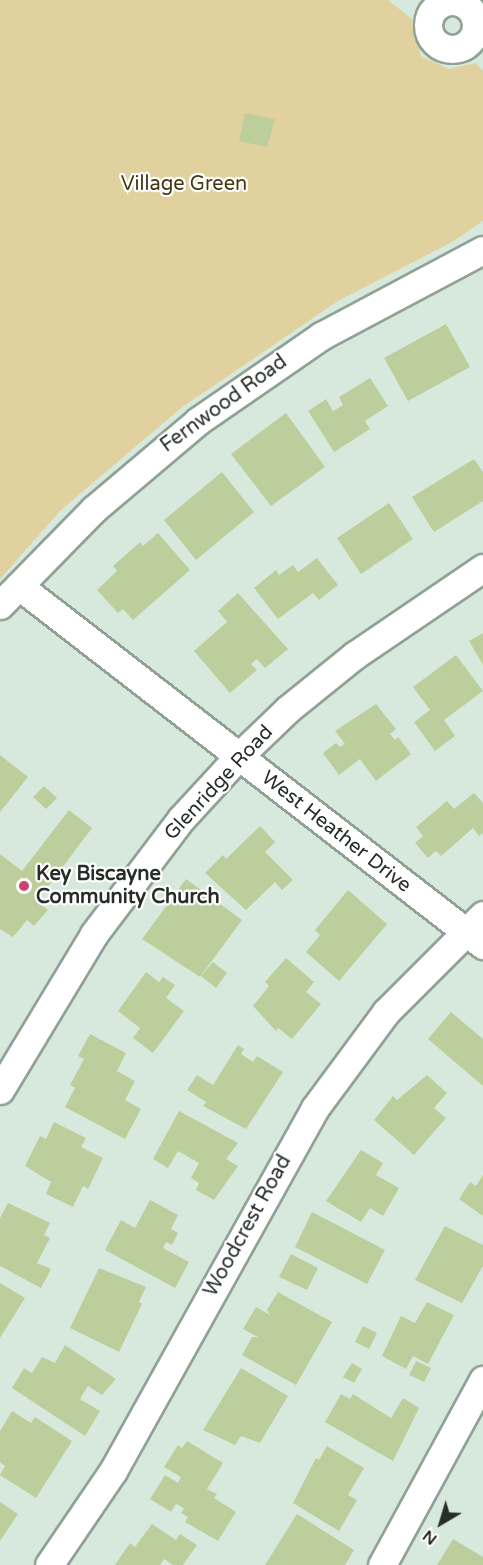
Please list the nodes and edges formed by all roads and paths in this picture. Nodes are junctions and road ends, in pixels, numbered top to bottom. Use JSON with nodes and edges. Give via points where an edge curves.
{"nodes":[{"id":1,"x":425,"y":5,"type":"edge"},
{"id":2,"x":477,"y":5,"type":"edge"},
{"id":3,"x":483,"y":250,"type":"edge"},
{"id":4,"x":483,"y":568,"type":"edge"},
{"id":5,"x":19,"y":586,"type":"junction"},
{"id":6,"x":0,"y":605,"type":"edge"},
{"id":7,"x":238,"y":757,"type":"junction"},
{"id":8,"x":477,"y":930,"type":"edge"},
{"id":9,"x":0,"y":1090,"type":"edge"},
{"id":10,"x":483,"y":1380,"type":"edge"},
{"id":11,"x":49,"y":1565,"type":"edge"},
{"id":12,"x":382,"y":1565,"type":"edge"}],
"edges":[{"from":1,"to":2,"type":"street","via":[[449,0]]},
{"from":1,"to":2,"type":"street","via":[[431,39],[441,48],[454,50],[474,37]]},
{"from":3,"to":5,"type":"street","name":"Fernwood Road","via":[[321,336],[198,421],[102,501]]},
{"from":4,"to":7,"type":"street","name":"Glenridge Road","via":[[355,655],[288,709]]},
{"from":5,"to":6,"type":"street","name":"Fernwood Road"},
{"from":5,"to":7,"type":"street","name":"West Heather Drive"},
{"from":7,"to":8,"type":"street","name":"West Heather Drive"},
{"from":7,"to":9,"type":"street","name":"Glenridge Road","via":[[181,819],[94,934]]},
{"from":8,"to":11,"type":"street","name":"Woodcrest Road","via":[[386,1012],[315,1108],[113,1472]]},
{"from":10,"to":12,"type":"street"}]}
